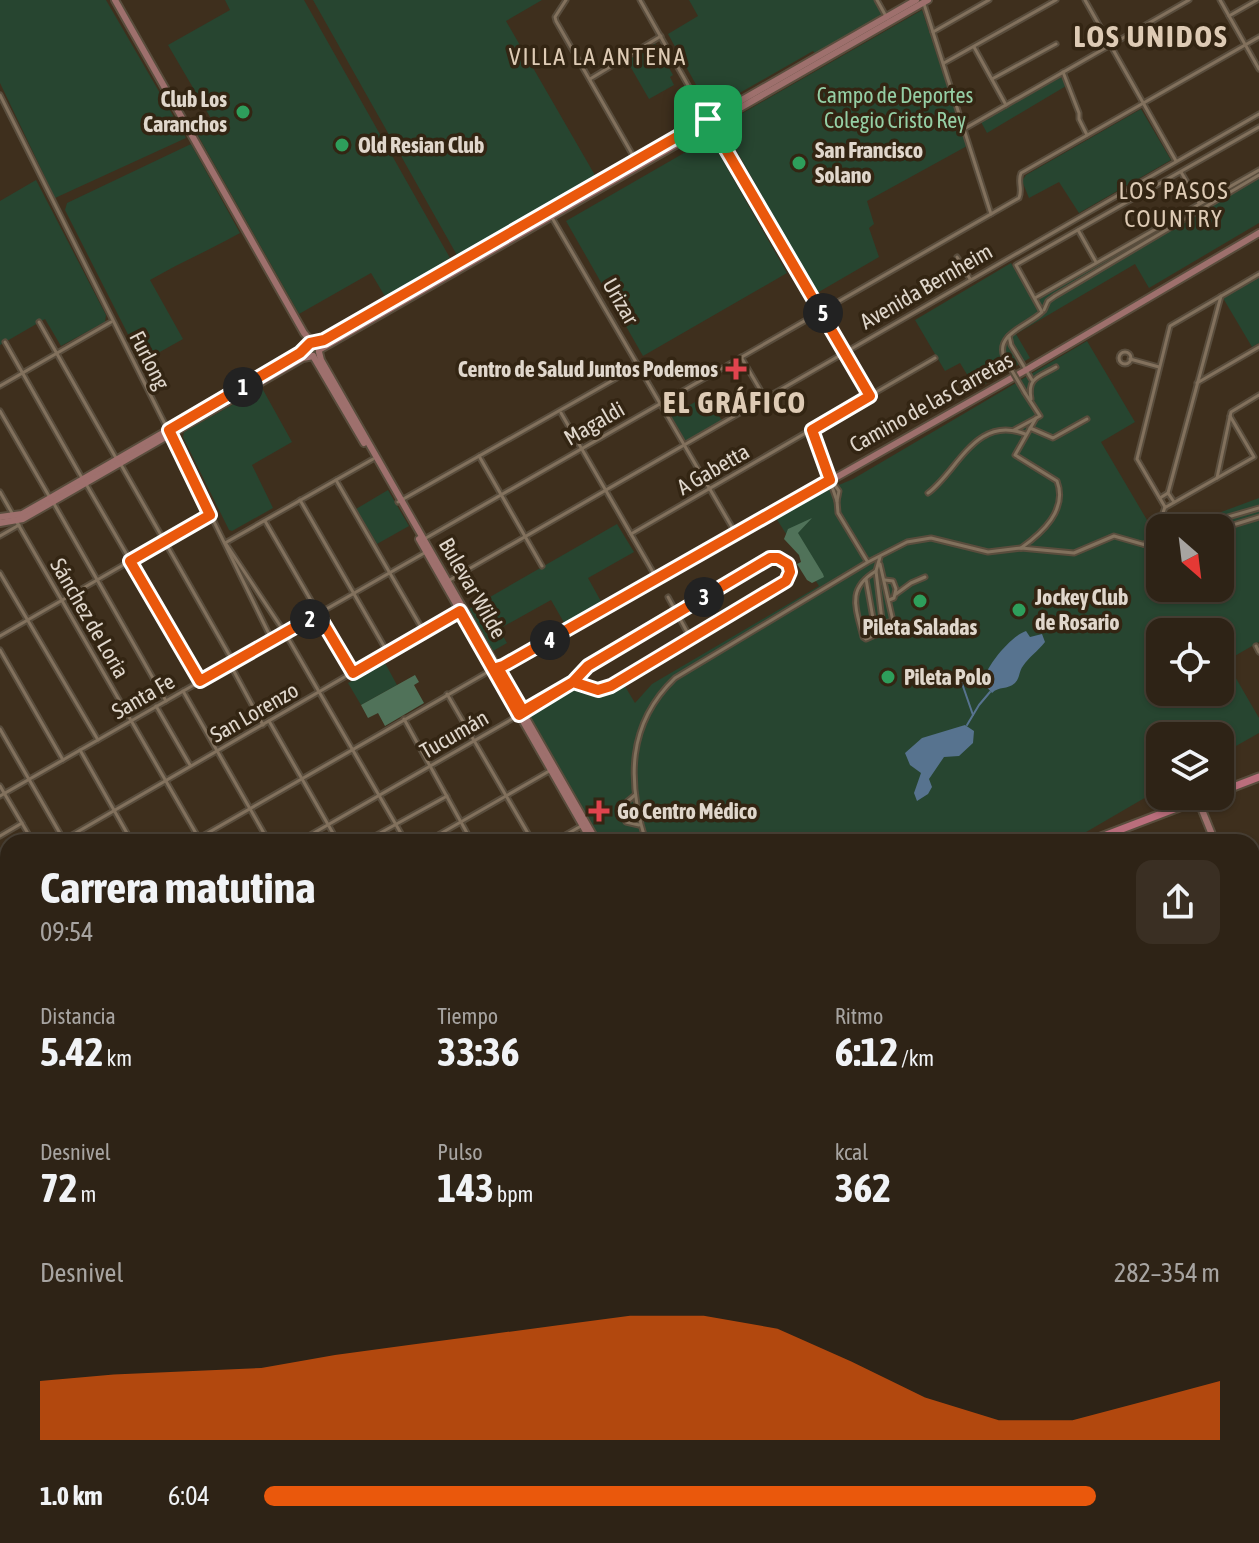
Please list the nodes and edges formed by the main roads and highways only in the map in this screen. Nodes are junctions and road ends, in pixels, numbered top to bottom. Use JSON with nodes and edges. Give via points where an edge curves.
{"nodes":[{"id":1,"x":115,"y":0,"type":"edge"},
{"id":2,"x":923,"y":1,"type":"edge"},
{"id":3,"x":888,"y":20,"type":"junction"},
{"id":4,"x":710,"y":122,"type":"junction"},
{"id":5,"x":1259,"y":233,"type":"edge"},
{"id":6,"x":313,"y":350,"type":"junction"},
{"id":7,"x":399,"y":501,"type":"junction"},
{"id":8,"x":0,"y":520,"type":"edge"},
{"id":9,"x":422,"y":540,"type":"junction"},
{"id":10,"x":446,"y":582,"type":"junction"},
{"id":11,"x":496,"y":668,"type":"junction"},
{"id":12,"x":1259,"y":777,"type":"edge"},
{"id":13,"x":1234,"y":787,"type":"edge"},
{"id":14,"x":1172,"y":810,"type":"edge"},
{"id":15,"x":1202,"y":810,"type":"edge"},
{"id":16,"x":1116,"y":832,"type":"junction"},
{"id":17,"x":590,"y":834,"type":"edge"},
{"id":18,"x":1110,"y":834,"type":"edge"},
{"id":19,"x":1112,"y":834,"type":"edge"},
{"id":20,"x":1212,"y":834,"type":"edge"}],
"edges":[{"from":1,"to":6,"type":"main road","name":"Bulevar Wilde"},
{"from":2,"to":3,"type":"main road"},
{"from":3,"to":4,"type":"main road"},
{"from":3,"to":4,"type":"main road","via":[[803,75]]},
{"from":4,"to":6,"type":"main road"},
{"from":5,"to":11,"type":"main road","name":"Camino de las Carretas"},
{"from":6,"to":7,"type":"main road","name":"Bulevar Wilde"},
{"from":6,"to":7,"type":"main road","name":"Bulevar Wilde"},
{"from":6,"to":8,"type":"main road","via":[[16,521]]},
{"from":7,"to":9,"type":"main road","name":"Bulevar Wilde"},
{"from":9,"to":10,"type":"main road","name":"Bulevar Wilde"},
{"from":9,"to":10,"type":"main road","name":"Bulevar Wilde"},
{"from":10,"to":11,"type":"main road","name":"Bulevar Wilde"},
{"from":11,"to":17,"type":"main road","name":"Bulevar Wilde"},
{"from":12,"to":13,"type":"main road"},
{"from":14,"to":16,"type":"main road"},
{"from":15,"to":20,"type":"main road"},
{"from":16,"to":18,"type":"main road"},
{"from":16,"to":19,"type":"main road"}]}
